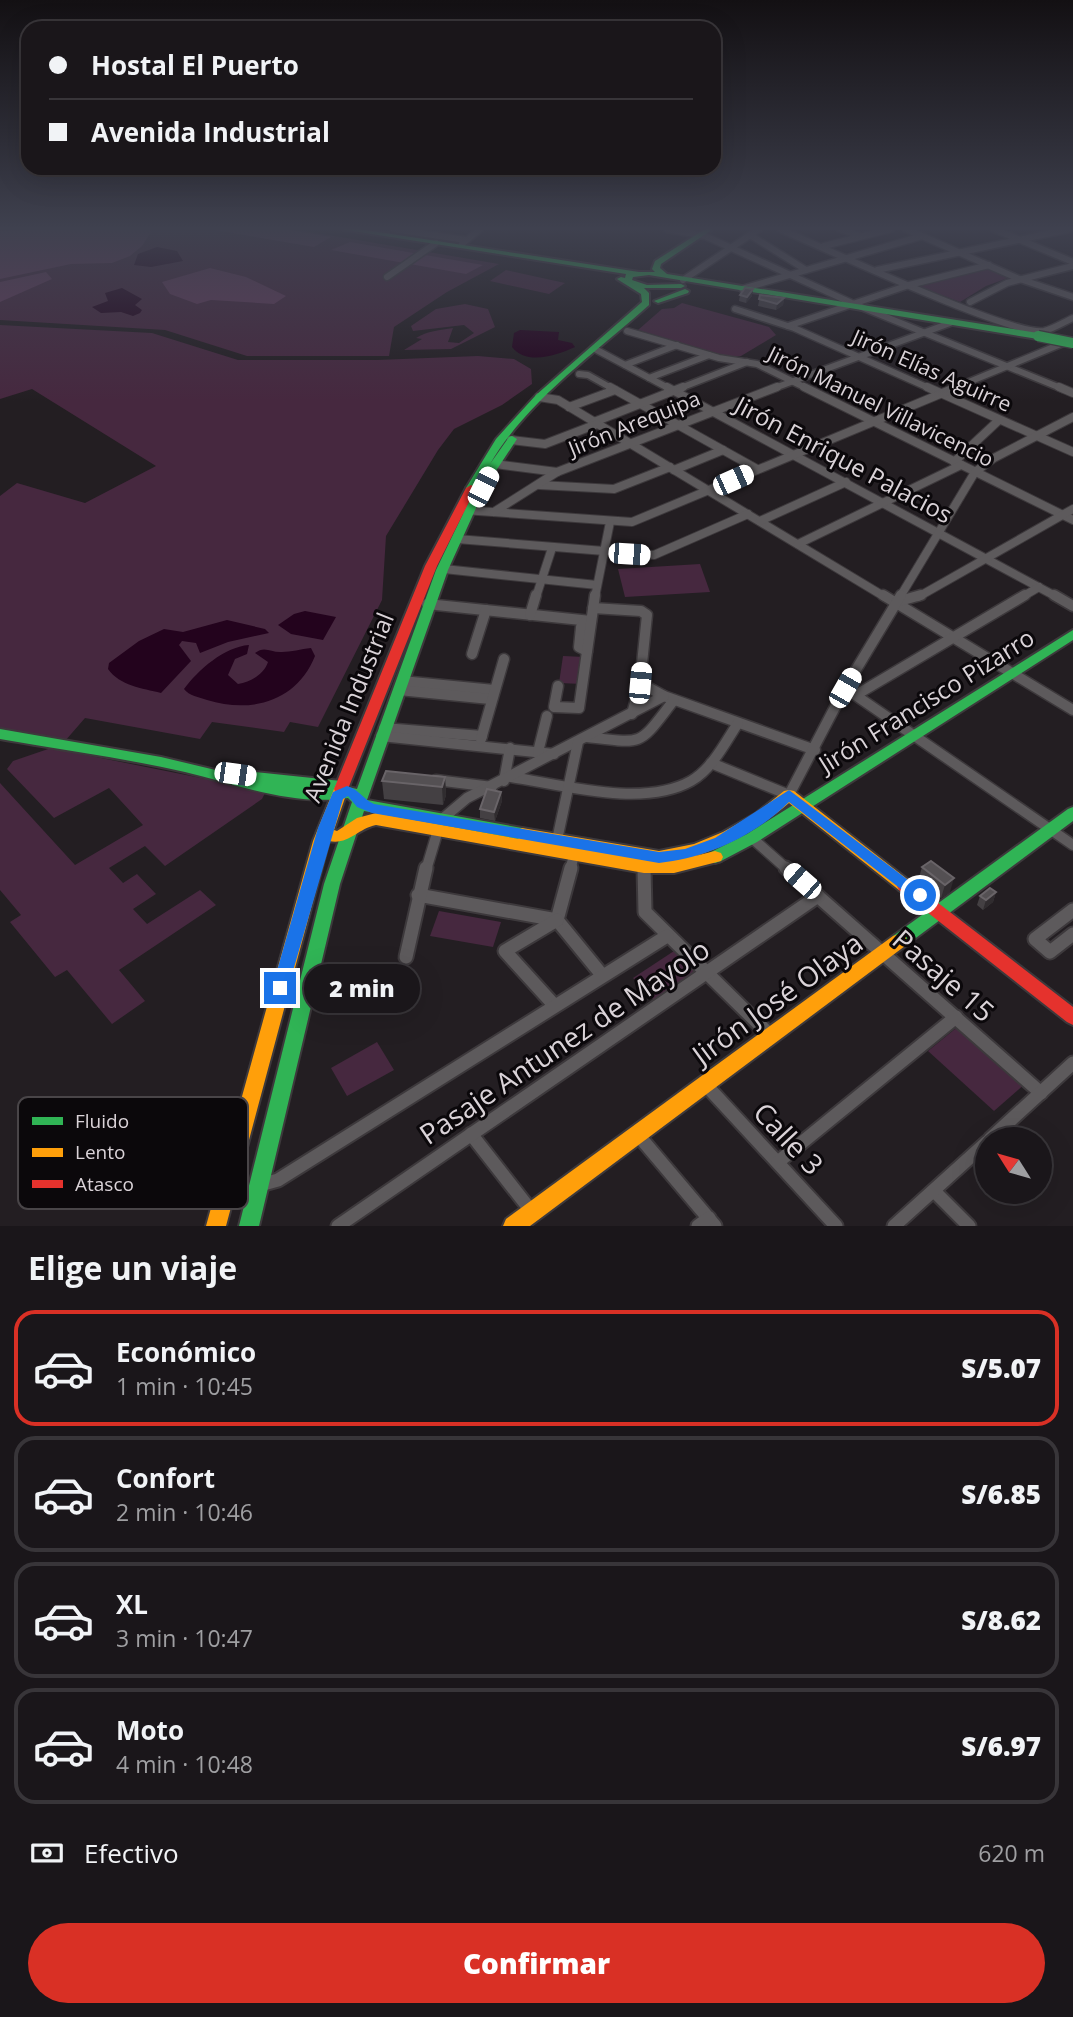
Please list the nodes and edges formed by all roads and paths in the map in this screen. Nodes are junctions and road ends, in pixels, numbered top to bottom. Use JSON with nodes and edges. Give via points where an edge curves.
{"nodes":[{"id":1,"x":640,"y":286,"type":"edge"},
{"id":2,"x":664,"y":286,"type":"edge"},
{"id":3,"x":668,"y":286,"type":"edge"},
{"id":4,"x":716,"y":286,"type":"edge"},
{"id":5,"x":719,"y":286,"type":"edge"},
{"id":6,"x":751,"y":286,"type":"edge"},
{"id":7,"x":813,"y":286,"type":"edge"},
{"id":8,"x":906,"y":286,"type":"edge"},
{"id":9,"x":912,"y":286,"type":"edge"},
{"id":10,"x":995,"y":286,"type":"edge"},
{"id":11,"x":1041,"y":286,"type":"edge"},
{"id":12,"x":742,"y":289,"type":"junction"},
{"id":13,"x":1073,"y":297,"type":"edge"},
{"id":14,"x":970,"y":302,"type":"dead end"},
{"id":15,"x":856,"y":306,"type":"junction"},
{"id":16,"x":736,"y":309,"type":"dead end"},
{"id":17,"x":1073,"y":318,"type":"edge"},
{"id":18,"x":950,"y":323,"type":"junction"},
{"id":19,"x":788,"y":326,"type":"junction"},
{"id":20,"x":627,"y":331,"type":"junction"},
{"id":21,"x":927,"y":332,"type":"junction"},
{"id":22,"x":1032,"y":332,"type":"junction"},
{"id":23,"x":1070,"y":343,"type":"edge"},
{"id":24,"x":677,"y":345,"type":"junction"},
{"id":25,"x":598,"y":351,"type":"junction"},
{"id":26,"x":709,"y":355,"type":"junction"},
{"id":27,"x":859,"y":356,"type":"junction"},
{"id":28,"x":749,"y":362,"type":"junction"},
{"id":29,"x":625,"y":365,"type":"junction"},
{"id":30,"x":1007,"y":365,"type":"junction"},
{"id":31,"x":579,"y":374,"type":"junction"},
{"id":32,"x":649,"y":378,"type":"junction"},
{"id":33,"x":791,"y":381,"type":"junction"},
{"id":34,"x":615,"y":390,"type":"junction"},
{"id":35,"x":674,"y":391,"type":"junction"},
{"id":36,"x":940,"y":393,"type":"junction"},
{"id":37,"x":1073,"y":393,"type":"edge"},
{"id":38,"x":544,"y":398,"type":"junction"},
{"id":39,"x":639,"y":404,"type":"junction"},
{"id":40,"x":569,"y":407,"type":"junction"},
{"id":41,"x":713,"y":411,"type":"junction"},
{"id":42,"x":1073,"y":417,"type":"edge"},
{"id":43,"x":999,"y":420,"type":"junction"},
{"id":44,"x":872,"y":421,"type":"junction"},
{"id":45,"x":596,"y":423,"type":"junction"},
{"id":46,"x":677,"y":425,"type":"junction"},
{"id":47,"x":1036,"y":436,"type":"junction"},
{"id":48,"x":511,"y":440,"type":"junction"},
{"id":49,"x":630,"y":443,"type":"junction"},
{"id":50,"x":723,"y":450,"type":"junction"},
{"id":51,"x":1073,"y":452,"type":"edge"},
{"id":52,"x":794,"y":454,"type":"junction"},
{"id":53,"x":958,"y":463,"type":"junction"},
{"id":54,"x":495,"y":464,"type":"junction"},
{"id":55,"x":672,"y":468,"type":"junction"},
{"id":56,"x":757,"y":469,"type":"junction"},
{"id":57,"x":557,"y":472,"type":"junction"},
{"id":58,"x":975,"y":472,"type":"junction"},
{"id":59,"x":846,"y":482,"type":"junction"},
{"id":60,"x":539,"y":485,"type":"junction"},
{"id":61,"x":709,"y":491,"type":"junction"},
{"id":62,"x":884,"y":502,"type":"junction"},
{"id":63,"x":1073,"y":509,"type":"edge"},
{"id":64,"x":465,"y":510,"type":"junction"},
{"id":65,"x":494,"y":512,"type":"junction"},
{"id":66,"x":748,"y":514,"type":"junction"},
{"id":67,"x":1062,"y":514,"type":"junction"},
{"id":68,"x":1073,"y":520,"type":"edge"},
{"id":69,"x":760,"y":521,"type":"junction"},
{"id":70,"x":610,"y":522,"type":"junction"},
{"id":71,"x":940,"y":532,"type":"junction"},
{"id":72,"x":457,"y":538,"type":"junction"},
{"id":73,"x":799,"y":544,"type":"junction"},
{"id":74,"x":552,"y":548,"type":"junction"},
{"id":75,"x":604,"y":552,"type":"junction"},
{"id":76,"x":988,"y":558,"type":"junction"},
{"id":77,"x":444,"y":569,"type":"junction"},
{"id":78,"x":541,"y":579,"type":"junction"},
{"id":79,"x":597,"y":585,"type":"junction"},
{"id":80,"x":1040,"y":587,"type":"junction"},
{"id":81,"x":896,"y":602,"type":"junction"},
{"id":82,"x":427,"y":604,"type":"junction"},
{"id":83,"x":1073,"y":606,"type":"edge"},
{"id":84,"x":593,"y":608,"type":"junction"},
{"id":85,"x":486,"y":610,"type":"junction"},
{"id":86,"x":530,"y":615,"type":"junction"},
{"id":87,"x":588,"y":621,"type":"junction"},
{"id":88,"x":1073,"y":634,"type":"edge"},
{"id":89,"x":953,"y":637,"type":"junction"},
{"id":90,"x":472,"y":654,"type":"dead end"},
{"id":91,"x":504,"y":659,"type":"dead end"},
{"id":92,"x":1012,"y":672,"type":"junction"},
{"id":93,"x":640,"y":683,"type":"junction"},
{"id":94,"x":400,"y":685,"type":"junction"},
{"id":95,"x":558,"y":686,"type":"dead end"},
{"id":96,"x":845,"y":688,"type":"junction"},
{"id":97,"x":492,"y":694,"type":"junction"},
{"id":98,"x":856,"y":695,"type":"junction"},
{"id":99,"x":669,"y":698,"type":"junction"},
{"id":100,"x":1073,"y":710,"type":"edge"},
{"id":101,"x":632,"y":713,"type":"junction"},
{"id":102,"x":547,"y":716,"type":"dead end"},
{"id":103,"x":738,"y":723,"type":"junction"},
{"id":104,"x":382,"y":732,"type":"junction"},
{"id":105,"x":0,"y":734,"type":"edge"},
{"id":106,"x":914,"y":734,"type":"junction"},
{"id":107,"x":480,"y":740,"type":"junction"},
{"id":108,"x":582,"y":740,"type":"junction"},
{"id":109,"x":510,"y":748,"type":"junction"},
{"id":110,"x":815,"y":750,"type":"junction"},
{"id":111,"x":538,"y":752,"type":"junction"},
{"id":112,"x":556,"y":754,"type":"junction"},
{"id":113,"x":711,"y":763,"type":"junction"},
{"id":114,"x":422,"y":779,"type":"edge"},
{"id":115,"x":507,"y":779,"type":"junction"},
{"id":116,"x":463,"y":783,"type":"junction"},
{"id":117,"x":570,"y":786,"type":"junction"},
{"id":118,"x":493,"y":787,"type":"junction"},
{"id":119,"x":340,"y":791,"type":"junction"},
{"id":120,"x":789,"y":794,"type":"junction"},
{"id":121,"x":359,"y":800,"type":"junction"},
{"id":122,"x":457,"y":804,"type":"junction"},
{"id":123,"x":804,"y":804,"type":"junction"},
{"id":124,"x":1073,"y":813,"type":"edge"},
{"id":125,"x":440,"y":825,"type":"junction"},
{"id":126,"x":325,"y":828,"type":"junction"},
{"id":127,"x":1050,"y":830,"type":"junction"},
{"id":128,"x":348,"y":832,"type":"junction"},
{"id":129,"x":752,"y":838,"type":"junction"},
{"id":130,"x":557,"y":840,"type":"junction"},
{"id":131,"x":1073,"y":845,"type":"edge"},
{"id":132,"x":576,"y":849,"type":"junction"},
{"id":133,"x":644,"y":867,"type":"junction"},
{"id":134,"x":418,"y":895,"type":"junction"},
{"id":135,"x":818,"y":896,"type":"junction"},
{"id":136,"x":1073,"y":910,"type":"edge"},
{"id":137,"x":940,"y":911,"type":"junction"},
{"id":138,"x":557,"y":920,"type":"junction"},
{"id":139,"x":1073,"y":934,"type":"edge"},
{"id":140,"x":667,"y":936,"type":"junction"},
{"id":141,"x":883,"y":953,"type":"junction"},
{"id":142,"x":406,"y":957,"type":"dead end"},
{"id":143,"x":706,"y":974,"type":"junction"},
{"id":144,"x":603,"y":975,"type":"junction"},
{"id":145,"x":554,"y":1005,"type":"junction"},
{"id":146,"x":956,"y":1017,"type":"junction"},
{"id":147,"x":1073,"y":1017,"type":"edge"},
{"id":148,"x":770,"y":1035,"type":"junction"},
{"id":149,"x":1073,"y":1063,"type":"edge"},
{"id":150,"x":705,"y":1084,"type":"junction"},
{"id":151,"x":1041,"y":1093,"type":"junction"},
{"id":152,"x":248,"y":1109,"type":"edge"},
{"id":153,"x":1003,"y":1127,"type":"edge"},
{"id":154,"x":471,"y":1134,"type":"junction"},
{"id":155,"x":639,"y":1136,"type":"junction"},
{"id":156,"x":975,"y":1152,"type":"edge"},
{"id":157,"x":778,"y":1162,"type":"junction"},
{"id":158,"x":258,"y":1185,"type":"junction"},
{"id":159,"x":934,"y":1191,"type":"junction"},
{"id":160,"x":221,"y":1209,"type":"edge"},
{"id":161,"x":532,"y":1212,"type":"junction"},
{"id":162,"x":707,"y":1223,"type":"edge"},
{"id":163,"x":216,"y":1226,"type":"edge"},
{"id":164,"x":249,"y":1226,"type":"edge"},
{"id":165,"x":338,"y":1226,"type":"edge"},
{"id":166,"x":513,"y":1226,"type":"edge"},
{"id":167,"x":836,"y":1226,"type":"edge"},
{"id":168,"x":894,"y":1226,"type":"edge"},
{"id":169,"x":969,"y":1226,"type":"edge"}],
"edges":[{"from":1,"to":25,"type":"main road","name":"Avenida Industrial","via":[[646,303]]},
{"from":2,"to":20,"type":"main road","name":"Avenida Industrial"},
{"from":3,"to":4,"type":"main road","via":[[676,293]]},
{"from":5,"to":12,"type":"main road"},
{"from":6,"to":12,"type":"street"},
{"from":7,"to":15,"type":"street"},
{"from":8,"to":15,"type":"street"},
{"from":9,"to":22,"type":"street"},
{"from":10,"to":14,"type":"street"},
{"from":11,"to":13,"type":"street"},
{"from":12,"to":15,"type":"main road"},
{"from":15,"to":18,"type":"main road"},
{"from":15,"to":19,"type":"street"},
{"from":15,"to":21,"type":"street"},
{"from":16,"to":19,"type":"street","name":"Jirón Elías Aguirre"},
{"from":17,"to":22,"type":"street"},
{"from":18,"to":21,"type":"street","name":"Jirón Arequipa"},
{"from":18,"to":22,"type":"main road"},
{"from":19,"to":27,"type":"street","name":"Jirón Elías Aguirre"},
{"from":20,"to":24,"type":"street","name":"Jirón Manuel Villavicencio"},
{"from":20,"to":25,"type":"main road","name":"Avenida Industrial"},
{"from":21,"to":27,"type":"street","name":"Jirón Arequipa"},
{"from":21,"to":30,"type":"street"},
{"from":22,"to":23,"type":"main road","bridge":true},
{"from":23,"to":30,"type":"street"},
{"from":24,"to":26,"type":"street","name":"Jirón Manuel Villavicencio"},
{"from":24,"to":29,"type":"street"},
{"from":25,"to":29,"type":"street","name":"Jirón Enrique Palacios"},
{"from":25,"to":31,"type":"main road","name":"Avenida Industrial"},
{"from":25,"to":38,"type":"main road","name":"Avenida Industrial"},
{"from":26,"to":28,"type":"street","name":"Jirón Manuel Villavicencio"},
{"from":26,"to":32,"type":"street"},
{"from":27,"to":33,"type":"street","name":"Jirón Arequipa"},
{"from":27,"to":36,"type":"street","name":"Jirón Elías Aguirre"},
{"from":28,"to":33,"type":"street","name":"Jirón Manuel Villavicencio"},
{"from":28,"to":35,"type":"street"},
{"from":29,"to":32,"type":"street","name":"Jirón Enrique Palacios"},
{"from":30,"to":36,"type":"street"},
{"from":30,"to":37,"type":"street"},
{"from":31,"to":34,"type":"street"},
{"from":31,"to":38,"type":"main road","name":"Avenida Industrial"},
{"from":32,"to":35,"type":"street","name":"Jirón Enrique Palacios"},
{"from":33,"to":41,"type":"street","name":"Jirón Arequipa"},
{"from":33,"to":44,"type":"street","name":"Jirón Manuel Villavicencio"},
{"from":34,"to":39,"type":"street"},
{"from":34,"to":40,"type":"street"},
{"from":35,"to":39,"type":"street"},
{"from":35,"to":41,"type":"street","name":"Jirón Enrique Palacios"},
{"from":36,"to":43,"type":"street","name":"Jirón Elías Aguirre"},
{"from":36,"to":44,"type":"street"},
{"from":38,"to":40,"type":"street"},
{"from":38,"to":48,"type":"main road","name":"Avenida Industrial"},
{"from":38,"to":64,"type":"main road","name":"Avenida Industrial","via":[[499,441]]},
{"from":39,"to":45,"type":"street"},
{"from":39,"to":46,"type":"street"},
{"from":40,"to":45,"type":"street"},
{"from":41,"to":46,"type":"street","name":"Jirón Arequipa"},
{"from":41,"to":52,"type":"street","name":"Jirón Enrique Palacios"},
{"from":42,"to":47,"type":"street"},
{"from":43,"to":47,"type":"street","name":"Jirón Elías Aguirre"},
{"from":43,"to":53,"type":"street"},
{"from":44,"to":52,"type":"street"},
{"from":44,"to":53,"type":"street","name":"Jirón Manuel Villavicencio"},
{"from":45,"to":48,"type":"street","via":[[545,444]]},
{"from":45,"to":49,"type":"street"},
{"from":46,"to":49,"type":"street","name":"Jirón Arequipa"},
{"from":46,"to":50,"type":"street"},
{"from":47,"to":51,"type":"street","name":"Jirón Elías Aguirre"},
{"from":47,"to":58,"type":"street"},
{"from":48,"to":54,"type":"main road","name":"Avenida Industrial"},
{"from":49,"to":55,"type":"street"},
{"from":49,"to":57,"type":"street","name":"Jirón Arequipa"},
{"from":50,"to":55,"type":"street"},
{"from":50,"to":56,"type":"street"},
{"from":52,"to":56,"type":"street"},
{"from":52,"to":59,"type":"street","name":"Jirón Enrique Palacios"},
{"from":53,"to":58,"type":"street","name":"Jirón Manuel Villavicencio"},
{"from":53,"to":62,"type":"street"},
{"from":54,"to":57,"type":"street"},
{"from":54,"to":64,"type":"main road","name":"Avenida Industrial"},
{"from":55,"to":60,"type":"street","via":[[614,489]]},
{"from":55,"to":61,"type":"street"},
{"from":56,"to":61,"type":"street"},
{"from":57,"to":60,"type":"street","name":"Jirón Arequipa"},
{"from":58,"to":67,"type":"street","name":"Jirón Manuel Villavicencio"},
{"from":58,"to":71,"type":"street"},
{"from":59,"to":62,"type":"street","name":"Jirón Enrique Palacios"},
{"from":59,"to":69,"type":"street"},
{"from":60,"to":65,"type":"street","name":"Jirón Arequipa"},
{"from":61,"to":66,"type":"street"},
{"from":61,"to":70,"type":"street","via":[[632,522]]},
{"from":62,"to":71,"type":"street","name":"Jirón Enrique Palacios"},
{"from":62,"to":73,"type":"street"},
{"from":63,"to":67,"type":"street"},
{"from":64,"to":65,"type":"street"},
{"from":64,"to":72,"type":"main road","name":"Avenida Industrial"},
{"from":64,"to":119,"type":"main road","name":"Avenida Industrial","via":[[414,604]]},
{"from":65,"to":70,"type":"street"},
{"from":66,"to":69,"type":"street"},
{"from":66,"to":75,"type":"street","via":[[660,554]]},
{"from":67,"to":68,"type":"street","name":"Jirón Manuel Villavicencio"},
{"from":67,"to":76,"type":"street"},
{"from":69,"to":73,"type":"street"},
{"from":70,"to":75,"type":"street"},
{"from":71,"to":76,"type":"street","name":"Jirón Enrique Palacios"},
{"from":71,"to":81,"type":"street"},
{"from":72,"to":74,"type":"street"},
{"from":72,"to":77,"type":"main road","name":"Avenida Industrial"},
{"from":73,"to":81,"type":"street"},
{"from":74,"to":75,"type":"street"},
{"from":74,"to":78,"type":"street"},
{"from":75,"to":79,"type":"street"},
{"from":76,"to":80,"type":"street","name":"Jirón Enrique Palacios"},
{"from":76,"to":81,"type":"street","via":[[913,600]]},
{"from":77,"to":78,"type":"street"},
{"from":77,"to":82,"type":"main road","name":"Avenida Industrial"},
{"from":78,"to":79,"type":"street"},
{"from":78,"to":86,"type":"street"},
{"from":79,"to":84,"type":"street"},
{"from":80,"to":83,"type":"street","name":"Jirón Enrique Palacios"},
{"from":80,"to":89,"type":"street"},
{"from":81,"to":89,"type":"street"},
{"from":81,"to":96,"type":"street"},
{"from":82,"to":85,"type":"street"},
{"from":82,"to":94,"type":"main road","name":"Avenida Industrial"},
{"from":84,"to":87,"type":"street"},
{"from":84,"to":93,"type":"street","via":[[647,615]]},
{"from":85,"to":86,"type":"street"},
{"from":85,"to":90,"type":"street"},
{"from":86,"to":87,"type":"street"},
{"from":87,"to":95,"type":"street","via":[[582,627],[579,647],[587,651],[579,708],[554,707]]},
{"from":88,"to":92,"type":"main road","name":"Jirón Francisco Pizarro"},
{"from":89,"to":92,"type":"street"},
{"from":89,"to":98,"type":"street"},
{"from":91,"to":97,"type":"street"},
{"from":92,"to":100,"type":"street"},
{"from":92,"to":106,"type":"main road","name":"Jirón Francisco Pizarro"},
{"from":93,"to":99,"type":"street"},
{"from":93,"to":101,"type":"street"},
{"from":94,"to":97,"type":"street"},
{"from":94,"to":104,"type":"main road","name":"Avenida Industrial"},
{"from":96,"to":98,"type":"street"},
{"from":96,"to":110,"type":"street"},
{"from":97,"to":107,"type":"street"},
{"from":98,"to":106,"type":"street"},
{"from":99,"to":101,"type":"street"},
{"from":99,"to":103,"type":"street"},
{"from":99,"to":108,"type":"street","via":[[643,739]]},
{"from":101,"to":108,"type":"street"},
{"from":102,"to":111,"type":"street"},
{"from":103,"to":110,"type":"street"},
{"from":103,"to":113,"type":"street"},
{"from":104,"to":107,"type":"street"},
{"from":104,"to":121,"type":"main road","name":"Avenida Industrial","via":[[375,774]]},
{"from":105,"to":119,"type":"main road"},
{"from":106,"to":123,"type":"main road","name":"Jirón Francisco Pizarro"},
{"from":106,"to":127,"type":"street"},
{"from":107,"to":109,"type":"street"},
{"from":108,"to":112,"type":"street"},
{"from":108,"to":117,"type":"street"},
{"from":109,"to":111,"type":"street"},
{"from":109,"to":115,"type":"street"},
{"from":110,"to":120,"type":"street"},
{"from":111,"to":112,"type":"street"},
{"from":112,"to":115,"type":"street"},
{"from":113,"to":117,"type":"street","via":[[691,781],[665,791],[636,793]]},
{"from":113,"to":120,"type":"street"},
{"from":114,"to":116,"type":"street"},
{"from":115,"to":117,"type":"street"},
{"from":115,"to":118,"type":"street"},
{"from":116,"to":118,"type":"street"},
{"from":116,"to":122,"type":"street"},
{"from":117,"to":130,"type":"street"},
{"from":118,"to":122,"type":"street"},
{"from":119,"to":121,"type":"main road","via":[[351,792]]},
{"from":119,"to":126,"type":"main road","name":"Avenida Industrial"},
{"from":120,"to":123,"type":"main road"},
{"from":120,"to":132,"type":"main road","via":[[720,842],[687,855],[659,857]]},
{"from":121,"to":125,"type":"main road","via":[[372,808]]},
{"from":121,"to":128,"type":"main road","name":"Avenida Industrial"},
{"from":122,"to":125,"type":"street"},
{"from":123,"to":129,"type":"main road","name":"Jirón Francisco Pizarro"},
{"from":123,"to":137,"type":"main road"},
{"from":124,"to":127,"type":"main road","name":"Jirón José Olaya"},
{"from":125,"to":128,"type":"main road","via":[[376,819]]},
{"from":125,"to":130,"type":"main road"},
{"from":125,"to":132,"type":"main road"},
{"from":125,"to":134,"type":"street"},
{"from":126,"to":128,"type":"main road","via":[[335,837]]},
{"from":126,"to":152,"type":"main road","name":"Avenida Industrial"},
{"from":127,"to":131,"type":"street"},
{"from":127,"to":137,"type":"main road","name":"Jirón José Olaya"},
{"from":128,"to":158,"type":"main road","name":"Avenida Industrial"},
{"from":129,"to":133,"type":"main road","name":"Jirón Francisco Pizarro","via":[[706,862],[673,869]]},
{"from":129,"to":135,"type":"street","name":"Pasaje 15"},
{"from":130,"to":132,"type":"main road"},
{"from":132,"to":133,"type":"main road","name":"Jirón Francisco Pizarro"},
{"from":132,"to":138,"type":"street"},
{"from":133,"to":140,"type":"street","via":[[643,907]]},
{"from":134,"to":138,"type":"street"},
{"from":134,"to":142,"type":"street"},
{"from":135,"to":141,"type":"street","name":"Pasaje 15"},
{"from":135,"to":143,"type":"street","name":"Pasaje Antunez de Mayolo"},
{"from":136,"to":139,"type":"street","via":[[1035,939],[1050,952]]},
{"from":137,"to":141,"type":"main road","name":"Jirón José Olaya"},
{"from":137,"to":147,"type":"main road"},
{"from":138,"to":144,"type":"street"},
{"from":138,"to":145,"type":"street","via":[[505,951]]},
{"from":140,"to":143,"type":"street"},
{"from":140,"to":144,"type":"street"},
{"from":141,"to":146,"type":"street","name":"Pasaje 15"},
{"from":141,"to":148,"type":"main road","name":"Jirón José Olaya"},
{"from":143,"to":148,"type":"street"},
{"from":143,"to":154,"type":"street","name":"Pasaje Antunez de Mayolo"},
{"from":144,"to":145,"type":"street"},
{"from":145,"to":158,"type":"street","via":[[278,1180]]},
{"from":146,"to":151,"type":"street","name":"Pasaje 15"},
{"from":146,"to":157,"type":"street"},
{"from":148,"to":150,"type":"main road","name":"Jirón José Olaya"},
{"from":149,"to":151,"type":"street"},
{"from":150,"to":155,"type":"main road","name":"Jirón José Olaya"},
{"from":150,"to":157,"type":"street","name":"Calle 3"},
{"from":151,"to":153,"type":"street"},
{"from":154,"to":161,"type":"street"},
{"from":154,"to":165,"type":"street","name":"Pasaje Antunez de Mayolo"},
{"from":155,"to":161,"type":"main road","name":"Jirón José Olaya"},
{"from":155,"to":162,"type":"street"},
{"from":156,"to":159,"type":"street"},
{"from":157,"to":167,"type":"street","name":"Calle 3"},
{"from":158,"to":164,"type":"main road","name":"Avenida Industrial"},
{"from":159,"to":168,"type":"street"},
{"from":159,"to":169,"type":"street"},
{"from":160,"to":163,"type":"main road","name":"Avenida Industrial"},
{"from":161,"to":166,"type":"main road","name":"Jirón José Olaya"}]}
